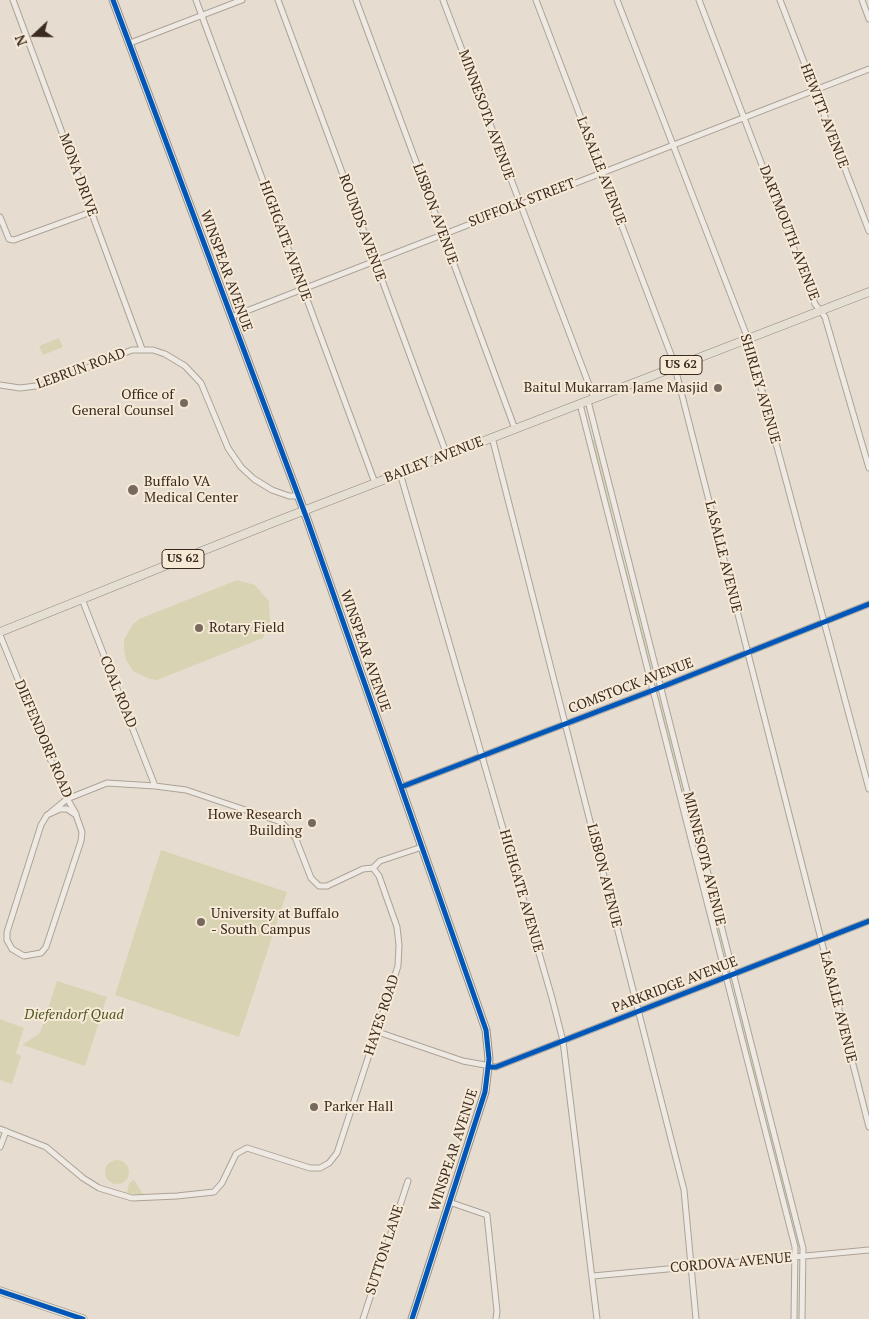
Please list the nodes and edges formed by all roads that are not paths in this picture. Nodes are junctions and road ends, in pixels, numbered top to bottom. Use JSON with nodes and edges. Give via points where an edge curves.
{"nodes":[{"id":1,"x":13,"y":0,"type":"edge"},
{"id":2,"x":113,"y":0,"type":"edge"},
{"id":3,"x":196,"y":0,"type":"edge"},
{"id":4,"x":242,"y":0,"type":"edge"},
{"id":5,"x":278,"y":0,"type":"edge"},
{"id":6,"x":356,"y":0,"type":"edge"},
{"id":7,"x":444,"y":0,"type":"edge"},
{"id":8,"x":536,"y":0,"type":"edge"},
{"id":9,"x":617,"y":0,"type":"edge"},
{"id":10,"x":699,"y":0,"type":"edge"},
{"id":11,"x":780,"y":0,"type":"edge"},
{"id":12,"x":862,"y":0,"type":"edge"},
{"id":13,"x":201,"y":16,"type":"junction"},
{"id":14,"x":869,"y":19,"type":"edge"},
{"id":15,"x":130,"y":44,"type":"junction"},
{"id":16,"x":869,"y":69,"type":"edge"},
{"id":17,"x":814,"y":90,"type":"junction"},
{"id":18,"x":744,"y":117,"type":"junction"},
{"id":19,"x":673,"y":145,"type":"junction"},
{"id":20,"x":602,"y":172,"type":"junction"},
{"id":21,"x":520,"y":204,"type":"junction"},
{"id":22,"x":91,"y":212,"type":"junction"},
{"id":23,"x":0,"y":218,"type":"edge"},
{"id":24,"x":869,"y":231,"type":"edge"},
{"id":25,"x":442,"y":234,"type":"junction"},
{"id":26,"x":375,"y":261,"type":"junction"},
{"id":27,"x":303,"y":289,"type":"junction"},
{"id":28,"x":869,"y":292,"type":"edge"},
{"id":29,"x":820,"y":310,"type":"junction"},
{"id":30,"x":231,"y":317,"type":"junction"},
{"id":31,"x":748,"y":339,"type":"junction"},
{"id":32,"x":142,"y":349,"type":"junction"},
{"id":33,"x":675,"y":367,"type":"junction"},
{"id":34,"x":0,"y":385,"type":"edge"},
{"id":35,"x":587,"y":401,"type":"junction"},
{"id":36,"x":515,"y":428,"type":"junction"},
{"id":37,"x":492,"y":437,"type":"junction"},
{"id":38,"x":447,"y":455,"type":"junction"},
{"id":39,"x":869,"y":468,"type":"edge"},
{"id":40,"x":400,"y":473,"type":"junction"},
{"id":41,"x":375,"y":483,"type":"junction"},
{"id":42,"x":299,"y":496,"type":"junction"},
{"id":43,"x":304,"y":510,"type":"junction"},
{"id":44,"x":625,"y":545,"type":"junction"},
{"id":45,"x":616,"y":547,"type":"junction"},
{"id":46,"x":82,"y":599,"type":"junction"},
{"id":47,"x":869,"y":604,"type":"edge"},
{"id":48,"x":825,"y":623,"type":"junction"},
{"id":49,"x":0,"y":634,"type":"edge"},
{"id":50,"x":748,"y":652,"type":"junction"},
{"id":51,"x":660,"y":687,"type":"junction"},
{"id":52,"x":652,"y":690,"type":"junction"},
{"id":53,"x":565,"y":724,"type":"junction"},
{"id":54,"x":481,"y":756,"type":"junction"},
{"id":55,"x":155,"y":786,"type":"junction"},
{"id":56,"x":401,"y":787,"type":"junction"},
{"id":57,"x":869,"y":789,"type":"edge"},
{"id":58,"x":67,"y":799,"type":"junction"},
{"id":59,"x":50,"y":813,"type":"junction"},
{"id":60,"x":76,"y":815,"type":"junction"},
{"id":61,"x":697,"y":830,"type":"junction"},
{"id":62,"x":689,"y":832,"type":"junction"},
{"id":63,"x":422,"y":847,"type":"junction"},
{"id":64,"x":373,"y":868,"type":"junction"},
{"id":65,"x":869,"y":921,"type":"edge"},
{"id":66,"x":821,"y":940,"type":"junction"},
{"id":67,"x":734,"y":975,"type":"junction"},
{"id":68,"x":726,"y":978,"type":"junction"},
{"id":69,"x":638,"y":1011,"type":"junction"},
{"id":70,"x":378,"y":1032,"type":"junction"},
{"id":71,"x":563,"y":1041,"type":"junction"},
{"id":72,"x":489,"y":1067,"type":"junction"},
{"id":73,"x":769,"y":1115,"type":"junction"},
{"id":74,"x":761,"y":1118,"type":"junction"},
{"id":75,"x":869,"y":1127,"type":"edge"},
{"id":76,"x":3,"y":1130,"type":"edge"},
{"id":77,"x":0,"y":1147,"type":"edge"},
{"id":78,"x":408,"y":1180,"type":"dead end"},
{"id":79,"x":449,"y":1202,"type":"junction"},
{"id":80,"x":869,"y":1250,"type":"edge"},
{"id":81,"x":803,"y":1256,"type":"junction"},
{"id":82,"x":795,"y":1257,"type":"junction"},
{"id":83,"x":692,"y":1266,"type":"junction"},
{"id":84,"x":593,"y":1276,"type":"junction"},
{"id":85,"x":0,"y":1291,"type":"edge"},
{"id":86,"x":63,"y":1316,"type":"edge"},
{"id":87,"x":83,"y":1319,"type":"edge"},
{"id":88,"x":363,"y":1319,"type":"edge"},
{"id":89,"x":412,"y":1319,"type":"edge"},
{"id":90,"x":496,"y":1319,"type":"edge"},
{"id":91,"x":597,"y":1319,"type":"edge"},
{"id":92,"x":696,"y":1319,"type":"edge"},
{"id":93,"x":794,"y":1319,"type":"edge"},
{"id":94,"x":802,"y":1319,"type":"edge"}],
"edges":[{"from":1,"to":22,"type":"street","name":"MONA DRIVE"},
{"from":2,"to":15,"type":"street","name":"WINSPEAR AVENUE"},
{"from":3,"to":13,"type":"street","name":"HIGHGATE AVENUE"},
{"from":4,"to":13,"type":"street"},
{"from":5,"to":26,"type":"street","name":"ROUNDS AVENUE"},
{"from":6,"to":25,"type":"street","name":"LISBON AVENUE"},
{"from":7,"to":21,"type":"street","name":"MINNESOTA AVENUE"},
{"from":8,"to":20,"type":"street","name":"LASALLE AVENUE"},
{"from":9,"to":19,"type":"street","name":"SHIRLEY AVENUE"},
{"from":10,"to":18,"type":"street","name":"DARTMOUTH AVENUE"},
{"from":11,"to":17,"type":"street","name":"HEWITT AVENUE"},
{"from":12,"to":14,"type":"street"},
{"from":13,"to":15,"type":"street"},
{"from":13,"to":27,"type":"street","name":"HIGHGATE AVENUE"},
{"from":15,"to":30,"type":"street","name":"WINSPEAR AVENUE"},
{"from":16,"to":17,"type":"street","name":"SUFFOLK STREET"},
{"from":17,"to":18,"type":"street","name":"SUFFOLK STREET"},
{"from":17,"to":24,"type":"street","name":"HEWITT AVENUE"},
{"from":18,"to":19,"type":"street","name":"SUFFOLK STREET"},
{"from":18,"to":29,"type":"street","name":"DARTMOUTH AVENUE"},
{"from":19,"to":20,"type":"street","name":"SUFFOLK STREET"},
{"from":19,"to":31,"type":"street","name":"SHIRLEY AVENUE"},
{"from":20,"to":21,"type":"street","name":"SUFFOLK STREET"},
{"from":20,"to":33,"type":"street","name":"LASALLE AVENUE"},
{"from":21,"to":25,"type":"street","name":"SUFFOLK STREET"},
{"from":21,"to":35,"type":"street","name":"MINNESOTA AVENUE"},
{"from":22,"to":23,"type":"street","via":[[14,240],[9,239]]},
{"from":22,"to":32,"type":"street","name":"MONA DRIVE"},
{"from":25,"to":26,"type":"street","name":"SUFFOLK STREET"},
{"from":25,"to":36,"type":"street","name":"LISBON AVENUE"},
{"from":26,"to":27,"type":"street","name":"SUFFOLK STREET"},
{"from":26,"to":38,"type":"street","name":"ROUNDS AVENUE"},
{"from":27,"to":30,"type":"street","name":"SUFFOLK STREET"},
{"from":27,"to":41,"type":"street","name":"HIGHGATE AVENUE"},
{"from":28,"to":29,"type":"main road","name":"BAILEY AVENUE","number":"US 62"},
{"from":29,"to":31,"type":"main road","name":"BAILEY AVENUE","number":"US 62"},
{"from":29,"to":39,"type":"street","name":"DARTMOUTH AVENUE","via":[[825,317]]},
{"from":30,"to":42,"type":"street","name":"WINSPEAR AVENUE"},
{"from":31,"to":33,"type":"main road","name":"BAILEY AVENUE","number":"US 62"},
{"from":31,"to":48,"type":"street","name":"SHIRLEY AVENUE"},
{"from":32,"to":34,"type":"street","name":"LEBRUN ROAD","via":[[110,357],[32,388]]},
{"from":32,"to":42,"type":"street","name":"LEBRUN ROAD","via":[[177,360],[193,373],[205,390],[228,448],[248,473],[282,494]]},
{"from":33,"to":35,"type":"main road","name":"BAILEY AVENUE","number":"US 62"},
{"from":33,"to":50,"type":"street","name":"LASALLE AVENUE"},
{"from":35,"to":36,"type":"main road","name":"BAILEY AVENUE","number":"US 62"},
{"from":35,"to":44,"type":"street","name":"MINNESOTA AVENUE"},
{"from":35,"to":45,"type":"street","name":"MINNESOTA AVENUE"},
{"from":36,"to":37,"type":"main road","name":"BAILEY AVENUE","number":"US 62"},
{"from":37,"to":38,"type":"main road","name":"BAILEY AVENUE","number":"US 62"},
{"from":37,"to":53,"type":"street","name":"LISBON AVENUE"},
{"from":38,"to":40,"type":"main road","name":"BAILEY AVENUE","number":"US 62"},
{"from":40,"to":41,"type":"main road","name":"BAILEY AVENUE","number":"US 62"},
{"from":40,"to":54,"type":"street","name":"HIGHGATE AVENUE"},
{"from":41,"to":43,"type":"main road","name":"BAILEY AVENUE","number":"US 62"},
{"from":42,"to":43,"type":"street","name":"WINSPEAR AVENUE"},
{"from":43,"to":46,"type":"main road","name":"BAILEY AVENUE","number":"US 62"},
{"from":43,"to":56,"type":"street","name":"WINSPEAR AVENUE"},
{"from":44,"to":45,"type":"street"},
{"from":44,"to":51,"type":"street","name":"MINNESOTA AVENUE"},
{"from":45,"to":52,"type":"street","name":"MINNESOTA AVENUE"},
{"from":46,"to":49,"type":"main road","name":"BAILEY AVENUE","number":"US 62"},
{"from":46,"to":55,"type":"street","name":"COAL ROAD"},
{"from":47,"to":48,"type":"street","name":"COMSTOCK AVENUE"},
{"from":48,"to":50,"type":"street","name":"COMSTOCK AVENUE"},
{"from":48,"to":57,"type":"street","name":"SHIRLEY AVENUE"},
{"from":49,"to":58,"type":"street","name":"DIEFENDORF ROAD"},
{"from":50,"to":51,"type":"street","name":"COMSTOCK AVENUE"},
{"from":50,"to":66,"type":"street","name":"LASALLE AVENUE"},
{"from":51,"to":52,"type":"street","name":"COMSTOCK AVENUE"},
{"from":51,"to":61,"type":"street","name":"MINNESOTA AVENUE"},
{"from":52,"to":53,"type":"street","name":"COMSTOCK AVENUE"},
{"from":52,"to":62,"type":"street","name":"MINNESOTA AVENUE"},
{"from":53,"to":54,"type":"street","name":"COMSTOCK AVENUE"},
{"from":53,"to":69,"type":"street","name":"LISBON AVENUE"},
{"from":54,"to":56,"type":"street","name":"COMSTOCK AVENUE"},
{"from":54,"to":71,"type":"street","name":"HIGHGATE AVENUE"},
{"from":55,"to":58,"type":"street","via":[[107,783]]},
{"from":55,"to":64,"type":"street","via":[[198,793],[281,822],[295,837],[311,878],[319,886],[327,886],[363,869]]},
{"from":56,"to":63,"type":"street","name":"WINSPEAR AVENUE"},
{"from":58,"to":59,"type":"street"},
{"from":58,"to":60,"type":"street","name":"DIEFENDORF ROAD"},
{"from":59,"to":60,"type":"street","via":[[67,810]]},
{"from":59,"to":60,"type":"street","name":"DIEFENDORF ROAD","via":[[41,825],[7,932],[12,949],[24,956],[41,953],[46,947],[81,841],[82,832]]},
{"from":61,"to":62,"type":"street"},
{"from":61,"to":67,"type":"street","name":"MINNESOTA AVENUE"},
{"from":62,"to":68,"type":"street","name":"MINNESOTA AVENUE"},
{"from":63,"to":64,"type":"street","via":[[380,861]]},
{"from":63,"to":72,"type":"street","name":"WINSPEAR AVENUE","via":[[482,1016]]},
{"from":64,"to":70,"type":"street","name":"HAYES ROAD","via":[[395,918],[399,945],[396,974]]},
{"from":65,"to":66,"type":"street","name":"PARKRIDGE AVENUE"},
{"from":66,"to":67,"type":"street","name":"PARKRIDGE AVENUE"},
{"from":66,"to":75,"type":"street","name":"LASALLE AVENUE"},
{"from":67,"to":68,"type":"street","name":"PARKRIDGE AVENUE"},
{"from":67,"to":73,"type":"street","name":"MINNESOTA AVENUE"},
{"from":68,"to":69,"type":"street","name":"PARKRIDGE AVENUE"},
{"from":68,"to":74,"type":"street","name":"MINNESOTA AVENUE"},
{"from":69,"to":71,"type":"street","name":"PARKRIDGE AVENUE"},
{"from":69,"to":83,"type":"street","name":"LISBON AVENUE","via":[[684,1190]]},
{"from":70,"to":72,"type":"street"},
{"from":70,"to":76,"type":"street","name":"HAYES ROAD","via":[[337,1152],[329,1163],[320,1168],[247,1148],[236,1154],[214,1192],[132,1198],[99,1188],[46,1147]]},
{"from":71,"to":72,"type":"street","name":"PARKRIDGE AVENUE"},
{"from":71,"to":84,"type":"street","name":"HIGHGATE AVENUE"},
{"from":72,"to":79,"type":"street","name":"WINSPEAR AVENUE","via":[[485,1092]]},
{"from":73,"to":74,"type":"street"},
{"from":73,"to":81,"type":"street","name":"MINNESOTA AVENUE"},
{"from":74,"to":82,"type":"street","name":"MINNESOTA AVENUE"},
{"from":76,"to":77,"type":"street"},
{"from":78,"to":88,"type":"street","name":"SUTTON LANE"},
{"from":79,"to":89,"type":"street","name":"WINSPEAR AVENUE"},
{"from":79,"to":90,"type":"street","via":[[487,1215]]},
{"from":80,"to":81,"type":"street","name":"CORDOVA AVENUE"},
{"from":81,"to":82,"type":"street","name":"CORDOVA AVENUE"},
{"from":81,"to":94,"type":"street","name":"MINNESOTA AVENUE"},
{"from":82,"to":83,"type":"street","name":"CORDOVA AVENUE"},
{"from":82,"to":93,"type":"street","name":"MINNESOTA AVENUE"},
{"from":83,"to":84,"type":"street","name":"CORDOVA AVENUE"},
{"from":83,"to":92,"type":"street","name":"LISBON AVENUE"},
{"from":84,"to":91,"type":"street","name":"HIGHGATE AVENUE"},
{"from":85,"to":86,"type":"main road"},
{"from":86,"to":87,"type":"main road"}]}
